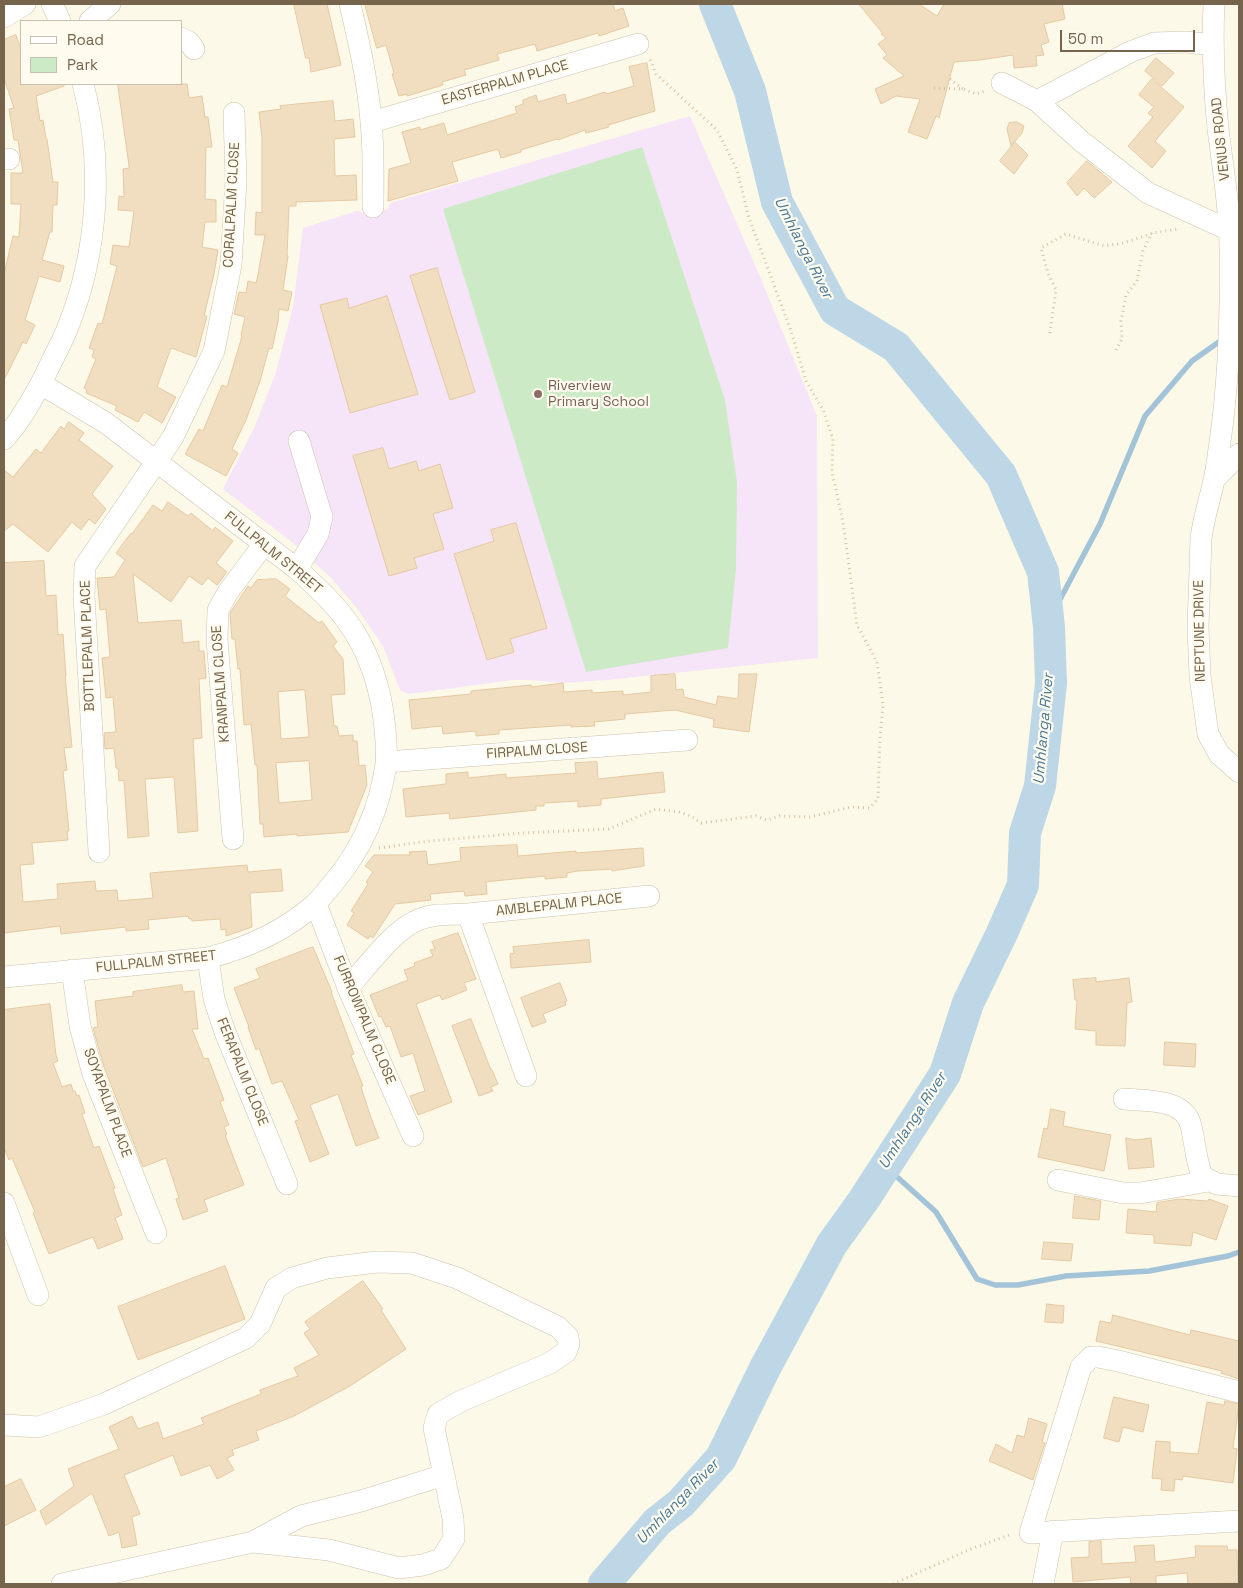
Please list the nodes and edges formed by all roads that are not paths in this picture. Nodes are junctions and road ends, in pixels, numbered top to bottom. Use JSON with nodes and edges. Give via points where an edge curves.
{"nodes":[{"id":1,"x":25,"y":4,"type":"edge"},
{"id":2,"x":52,"y":4,"type":"edge"},
{"id":3,"x":110,"y":4,"type":"edge"},
{"id":4,"x":350,"y":4,"type":"edge"},
{"id":5,"x":1214,"y":4,"type":"edge"},
{"id":6,"x":4,"y":17,"type":"edge"},
{"id":7,"x":60,"y":20,"type":"edge"},
{"id":8,"x":91,"y":20,"type":"edge"},
{"id":9,"x":638,"y":44,"type":"road end"},
{"id":10,"x":1214,"y":45,"type":"junction"},
{"id":11,"x":1002,"y":83,"type":"road end"},
{"id":12,"x":83,"y":85,"type":"edge"},
{"id":13,"x":1037,"y":101,"type":"junction"},
{"id":14,"x":234,"y":113,"type":"dead end"},
{"id":15,"x":372,"y":122,"type":"junction"},
{"id":16,"x":372,"y":207,"type":"dead end"},
{"id":17,"x":1229,"y":230,"type":"junction"},
{"id":18,"x":41,"y":384,"type":"junction"},
{"id":19,"x":4,"y":439,"type":"edge"},
{"id":20,"x":299,"y":441,"type":"dead end"},
{"id":21,"x":1239,"y":454,"type":"edge"},
{"id":22,"x":156,"y":461,"type":"junction"},
{"id":23,"x":1214,"y":480,"type":"junction"},
{"id":24,"x":264,"y":544,"type":"junction"},
{"id":25,"x":297,"y":569,"type":"junction"},
{"id":26,"x":687,"y":740,"type":"dead end"},
{"id":27,"x":386,"y":762,"type":"junction"},
{"id":28,"x":1239,"y":772,"type":"edge"},
{"id":29,"x":233,"y":839,"type":"dead end"},
{"id":30,"x":99,"y":852,"type":"dead end"},
{"id":31,"x":649,"y":896,"type":"dead end"},
{"id":32,"x":316,"y":904,"type":"junction"},
{"id":33,"x":468,"y":914,"type":"junction"},
{"id":34,"x":208,"y":958,"type":"junction"},
{"id":35,"x":72,"y":970,"type":"junction"},
{"id":36,"x":4,"y":977,"type":"edge"},
{"id":37,"x":348,"y":988,"type":"junction"},
{"id":38,"x":526,"y":1076,"type":"dead end"},
{"id":39,"x":1124,"y":1099,"type":"dead end"},
{"id":40,"x":413,"y":1136,"type":"dead end"},
{"id":41,"x":1058,"y":1180,"type":"dead end"},
{"id":42,"x":1208,"y":1181,"type":"junction"},
{"id":43,"x":287,"y":1184,"type":"dead end"},
{"id":44,"x":1239,"y":1186,"type":"edge"},
{"id":45,"x":4,"y":1203,"type":"edge"},
{"id":46,"x":156,"y":1233,"type":"dead end"},
{"id":47,"x":38,"y":1295,"type":"dead end"},
{"id":48,"x":1239,"y":1392,"type":"edge"},
{"id":49,"x":4,"y":1425,"type":"edge"},
{"id":50,"x":444,"y":1475,"type":"junction"},
{"id":51,"x":1239,"y":1521,"type":"edge"},
{"id":52,"x":1053,"y":1532,"type":"junction"},
{"id":53,"x":253,"y":1542,"type":"junction"},
{"id":54,"x":62,"y":1584,"type":"edge"},
{"id":55,"x":1043,"y":1584,"type":"edge"}],
"edges":[{"from":1,"to":6,"type":"street"},
{"from":2,"to":7,"type":"street"},
{"from":3,"to":8,"type":"street"},
{"from":4,"to":15,"type":"street"},
{"from":5,"to":10,"type":"street","name":"VENUS ROAD"},
{"from":9,"to":15,"type":"street","name":"EASTERPALM PLACE"},
{"from":10,"to":13,"type":"street","via":[[1154,43],[1130,52]]},
{"from":10,"to":17,"type":"street","name":"VENUS ROAD","via":[[1218,126]]},
{"from":11,"to":13,"type":"street"},
{"from":12,"to":18,"type":"street","via":[[92,132],[96,195],[89,254],[68,327]]},
{"from":13,"to":17,"type":"street","via":[[1081,141],[1148,193]]},
{"from":14,"to":22,"type":"street","name":"CORALPALM CLOSE","via":[[236,180],[231,265],[214,351],[173,436]]},
{"from":15,"to":16,"type":"street"},
{"from":17,"to":23,"type":"street","name":"VENUS ROAD","via":[[1227,381]]},
{"from":18,"to":19,"type":"street"},
{"from":18,"to":22,"type":"street","name":"FULLPALM STREET","via":[[106,423]]},
{"from":20,"to":25,"type":"street","via":[[322,517],[318,534]]},
{"from":21,"to":23,"type":"street"},
{"from":22,"to":24,"type":"street","name":"FULLPALM STREET"},
{"from":22,"to":30,"type":"street","name":"BOTTLEPALM PLACE","via":[[85,566],[84,597]]},
{"from":23,"to":28,"type":"street","name":"NEPTUNE DRIVE","via":[[1201,539],[1200,676],[1208,734],[1219,754]]},
{"from":24,"to":25,"type":"street","name":"FULLPALM STREET"},
{"from":24,"to":29,"type":"street","name":"KRANPALM CLOSE","via":[[218,610],[217,640]]},
{"from":25,"to":27,"type":"street","name":"FULLPALM STREET","via":[[344,616],[370,661],[382,700]]},
{"from":26,"to":27,"type":"street","name":"FIRPALM CLOSE"},
{"from":27,"to":32,"type":"street","name":"FULLPALM STREET","via":[[381,788],[361,843]]},
{"from":31,"to":33,"type":"street","name":"AMBLEPALM PLACE"},
{"from":32,"to":34,"type":"street","name":"FULLPALM STREET","via":[[259,940]]},
{"from":32,"to":37,"type":"street","name":"FURROWPALM CLOSE"},
{"from":33,"to":37,"type":"street","name":"AMBLEPALM PLACE","via":[[438,915],[417,920],[400,930]]},
{"from":33,"to":38,"type":"street"},
{"from":34,"to":35,"type":"street","name":"FULLPALM STREET"},
{"from":34,"to":43,"type":"street","name":"FERAPALM CLOSE","via":[[214,999],[224,1032]]},
{"from":35,"to":36,"type":"street","name":"FULLPALM STREET"},
{"from":35,"to":46,"type":"street","name":"SOYAPALM PLACE","via":[[80,1026],[93,1074]]},
{"from":37,"to":40,"type":"street","name":"FURROWPALM CLOSE"},
{"from":39,"to":42,"type":"street","via":[[1163,1103],[1186,1113],[1200,1170]]},
{"from":41,"to":42,"type":"street","via":[[1123,1193]]},
{"from":42,"to":44,"type":"street"},
{"from":45,"to":47,"type":"street"},
{"from":48,"to":52,"type":"street","via":[[1091,1357],[1081,1368],[1030,1533]]},
{"from":49,"to":50,"type":"street","via":[[39,1427],[104,1404],[246,1338],[260,1324],[276,1288],[292,1278],[327,1268],[377,1262],[412,1263],[457,1278],[558,1327],[568,1337],[566,1352],[550,1363],[438,1414],[434,1428]]},
{"from":50,"to":53,"type":"street","via":[[301,1516]]},
{"from":50,"to":53,"type":"street","via":[[454,1538],[441,1559],[400,1568],[329,1550]]},
{"from":51,"to":52,"type":"street"},
{"from":52,"to":55,"type":"street"},
{"from":53,"to":54,"type":"street"}]}
